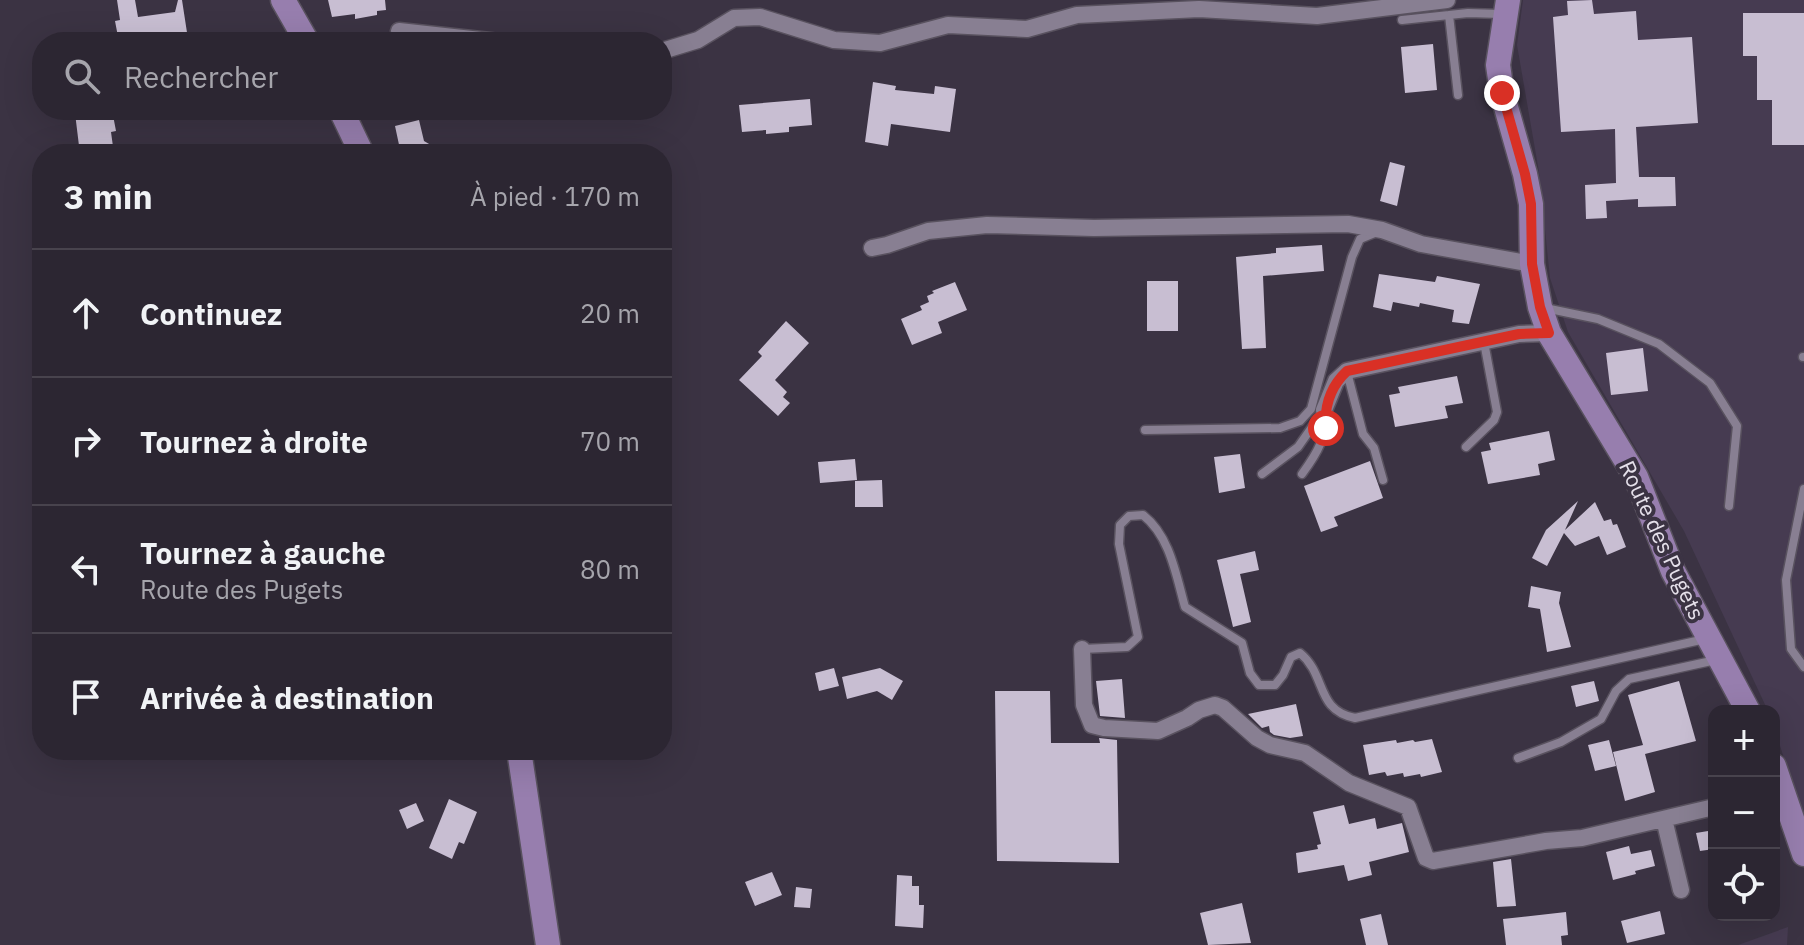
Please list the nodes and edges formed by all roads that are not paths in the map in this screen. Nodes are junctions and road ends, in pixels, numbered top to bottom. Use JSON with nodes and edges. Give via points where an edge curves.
{"nodes":[{"id":1,"x":283,"y":0,"type":"edge"},
{"id":2,"x":1448,"y":7,"type":"edge"},
{"id":3,"x":1507,"y":7,"type":"edge"},
{"id":4,"x":1402,"y":20,"type":"dead end"},
{"id":5,"x":399,"y":31,"type":"dead end"},
{"id":6,"x":301,"y":32,"type":"edge"},
{"id":7,"x":408,"y":32,"type":"edge"},
{"id":8,"x":672,"y":48,"type":"edge"},
{"id":9,"x":1458,"y":95,"type":"dead end"},
{"id":10,"x":346,"y":120,"type":"edge"},
{"id":11,"x":357,"y":144,"type":"edge"},
{"id":12,"x":1382,"y":230,"type":"junction"},
{"id":13,"x":872,"y":248,"type":"dead end"},
{"id":14,"x":1532,"y":264,"type":"junction"},
{"id":15,"x":1540,"y":307,"type":"junction"},
{"id":16,"x":1549,"y":333,"type":"junction"},
{"id":17,"x":1484,"y":342,"type":"junction"},
{"id":18,"x":1347,"y":371,"type":"junction"},
{"id":19,"x":1324,"y":410,"type":"junction"},
{"id":20,"x":1145,"y":430,"type":"dead end"},
{"id":21,"x":1466,"y":447,"type":"dead end"},
{"id":22,"x":1262,"y":474,"type":"dead end"},
{"id":23,"x":1302,"y":474,"type":"dead end"},
{"id":24,"x":1383,"y":480,"type":"dead end"},
{"id":25,"x":1804,"y":489,"type":"edge"},
{"id":26,"x":1729,"y":506,"type":"dead end"},
{"id":27,"x":1715,"y":648,"type":"junction"},
{"id":28,"x":1082,"y":649,"type":"joint"},
{"id":29,"x":1804,"y":667,"type":"edge"},
{"id":30,"x":1745,"y":705,"type":"edge"},
{"id":31,"x":1518,"y":758,"type":"dead end"},
{"id":32,"x":520,"y":760,"type":"edge"},
{"id":33,"x":1780,"y":794,"type":"edge"},
{"id":34,"x":1708,"y":808,"type":"edge"},
{"id":35,"x":1664,"y":819,"type":"junction"},
{"id":36,"x":1804,"y":854,"type":"edge"},
{"id":37,"x":1681,"y":890,"type":"dead end"},
{"id":38,"x":548,"y":945,"type":"edge"}],
"edges":[{"from":1,"to":6,"type":"main road"},
{"from":2,"to":3,"type":"lane"},
{"from":2,"to":4,"type":"lane"},
{"from":2,"to":8,"type":"street","via":[[1317,16],[1199,9],[1077,15],[1027,29],[948,25],[880,43],[834,40],[760,17],[734,18],[698,40]]},
{"from":2,"to":9,"type":"lane"},
{"from":3,"to":14,"type":"main road","name":"Route des Pugets","via":[[1498,65],[1531,204]]},
{"from":5,"to":7,"type":"street"},
{"from":10,"to":11,"type":"main road"},
{"from":12,"to":13,"type":"street","via":[[1308,223],[987,225],[928,231]]},
{"from":12,"to":14,"type":"street","via":[[1421,244]]},
{"from":12,"to":20,"type":"lane","via":[[1360,239],[1352,257],[1311,409],[1300,421],[1280,428]]},
{"from":14,"to":15,"type":"main road","name":"Route des Pugets"},
{"from":15,"to":16,"type":"main road","name":"Route des Pugets"},
{"from":15,"to":26,"type":"lane","via":[[1598,319],[1659,344],[1710,383],[1737,426]]},
{"from":16,"to":17,"type":"street"},
{"from":16,"to":27,"type":"main road","name":"Route des Pugets","via":[[1636,477],[1673,571]]},
{"from":17,"to":18,"type":"street"},
{"from":17,"to":21,"type":"lane","via":[[1497,412]]},
{"from":18,"to":19,"type":"street","via":[[1336,381]]},
{"from":18,"to":24,"type":"lane","via":[[1363,434],[1374,448]]},
{"from":19,"to":22,"type":"lane","via":[[1298,447]]},
{"from":19,"to":23,"type":"lane","via":[[1321,449]]},
{"from":25,"to":29,"type":"lane","via":[[1786,580],[1791,649]]},
{"from":27,"to":28,"type":"lane","via":[[1355,718],[1341,715],[1331,708],[1310,661],[1300,653],[1291,657],[1275,685],[1259,685],[1242,643],[1185,607],[1169,552],[1155,524],[1143,515],[1129,516],[1120,525],[1119,544],[1138,637],[1127,647]]},
{"from":27,"to":30,"type":"main road","name":"Route des Pugets"},
{"from":27,"to":31,"type":"lane","via":[[1629,679],[1601,719]]},
{"from":28,"to":35,"type":"street","via":[[1084,705],[1092,725],[1158,731],[1207,706],[1223,708],[1270,745],[1305,753],[1349,783],[1408,807],[1426,858],[1433,861],[1582,838]]},
{"from":32,"to":38,"type":"main road"},
{"from":33,"to":36,"type":"main road"},
{"from":34,"to":35,"type":"street"},
{"from":35,"to":37,"type":"street"}]}
